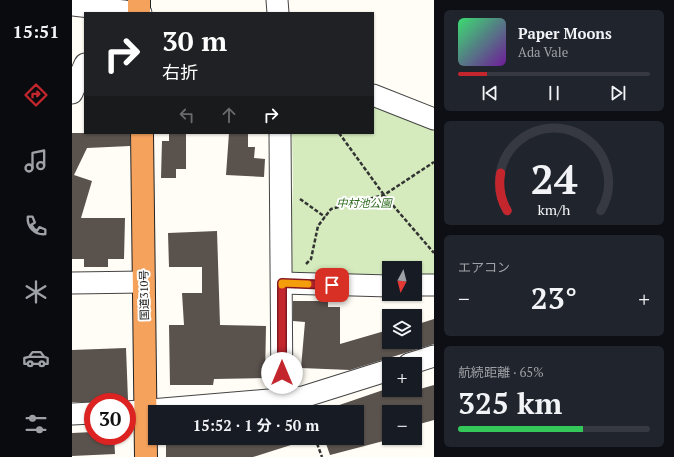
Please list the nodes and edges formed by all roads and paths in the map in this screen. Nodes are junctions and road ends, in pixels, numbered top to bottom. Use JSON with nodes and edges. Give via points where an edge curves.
{"nodes":[{"id":1,"x":277,"y":0,"type":"edge"},
{"id":2,"x":72,"y":5,"type":"edge"},
{"id":3,"x":140,"y":10,"type":"edge"},
{"id":4,"x":113,"y":12,"type":"edge"},
{"id":5,"x":278,"y":12,"type":"edge"},
{"id":6,"x":84,"y":66,"type":"edge"},
{"id":7,"x":72,"y":93,"type":"edge"},
{"id":8,"x":374,"y":95,"type":"edge"},
{"id":9,"x":434,"y":119,"type":"edge"},
{"id":10,"x":142,"y":134,"type":"edge"},
{"id":11,"x":280,"y":134,"type":"edge"},
{"id":12,"x":340,"y":134,"type":"edge"},
{"id":13,"x":434,"y":162,"type":"edge"},
{"id":14,"x":384,"y":195,"type":"junction"},
{"id":15,"x":434,"y":253,"type":"edge"},
{"id":16,"x":72,"y":282,"type":"edge"},
{"id":17,"x":144,"y":282,"type":"junction"},
{"id":18,"x":285,"y":283,"type":"junction"},
{"id":19,"x":422,"y":285,"type":"edge"},
{"id":20,"x":434,"y":285,"type":"edge"},
{"id":21,"x":382,"y":286,"type":"edge"},
{"id":22,"x":434,"y":356,"type":"edge"},
{"id":23,"x":422,"y":360,"type":"edge"},
{"id":24,"x":382,"y":372,"type":"edge"},
{"id":25,"x":282,"y":397,"type":"junction"},
{"id":26,"x":136,"y":411,"type":"edge"},
{"id":27,"x":72,"y":414,"type":"edge"},
{"id":28,"x":84,"y":414,"type":"edge"},
{"id":29,"x":318,"y":445,"type":"edge"},
{"id":30,"x":146,"y":457,"type":"edge"},
{"id":31,"x":322,"y":457,"type":"edge"}],
"edges":[{"from":1,"to":5,"type":"street"},
{"from":2,"to":4,"type":"street"},
{"from":3,"to":4,"type":"street"},
{"from":6,"to":7,"type":"street"},
{"from":8,"to":9,"type":"street"},
{"from":10,"to":17,"type":"highway","name":"国道310号"},
{"from":11,"to":18,"type":"street"},
{"from":12,"to":14,"type":"path"},
{"from":13,"to":14,"type":"path"},
{"from":14,"to":15,"type":"path"},
{"from":14,"to":18,"type":"path","via":[[331,209],[318,226],[311,259]]},
{"from":16,"to":17,"type":"street"},
{"from":17,"to":26,"type":"highway","name":"国道310号"},
{"from":18,"to":21,"type":"street"},
{"from":18,"to":25,"type":"street"},
{"from":19,"to":20,"type":"street"},
{"from":22,"to":23,"type":"street"},
{"from":24,"to":25,"type":"street","via":[[303,396]]},
{"from":25,"to":26,"type":"street"},
{"from":26,"to":30,"type":"highway","name":"国道310号"},
{"from":27,"to":28,"type":"street"},
{"from":29,"to":31,"type":"path"}]}
